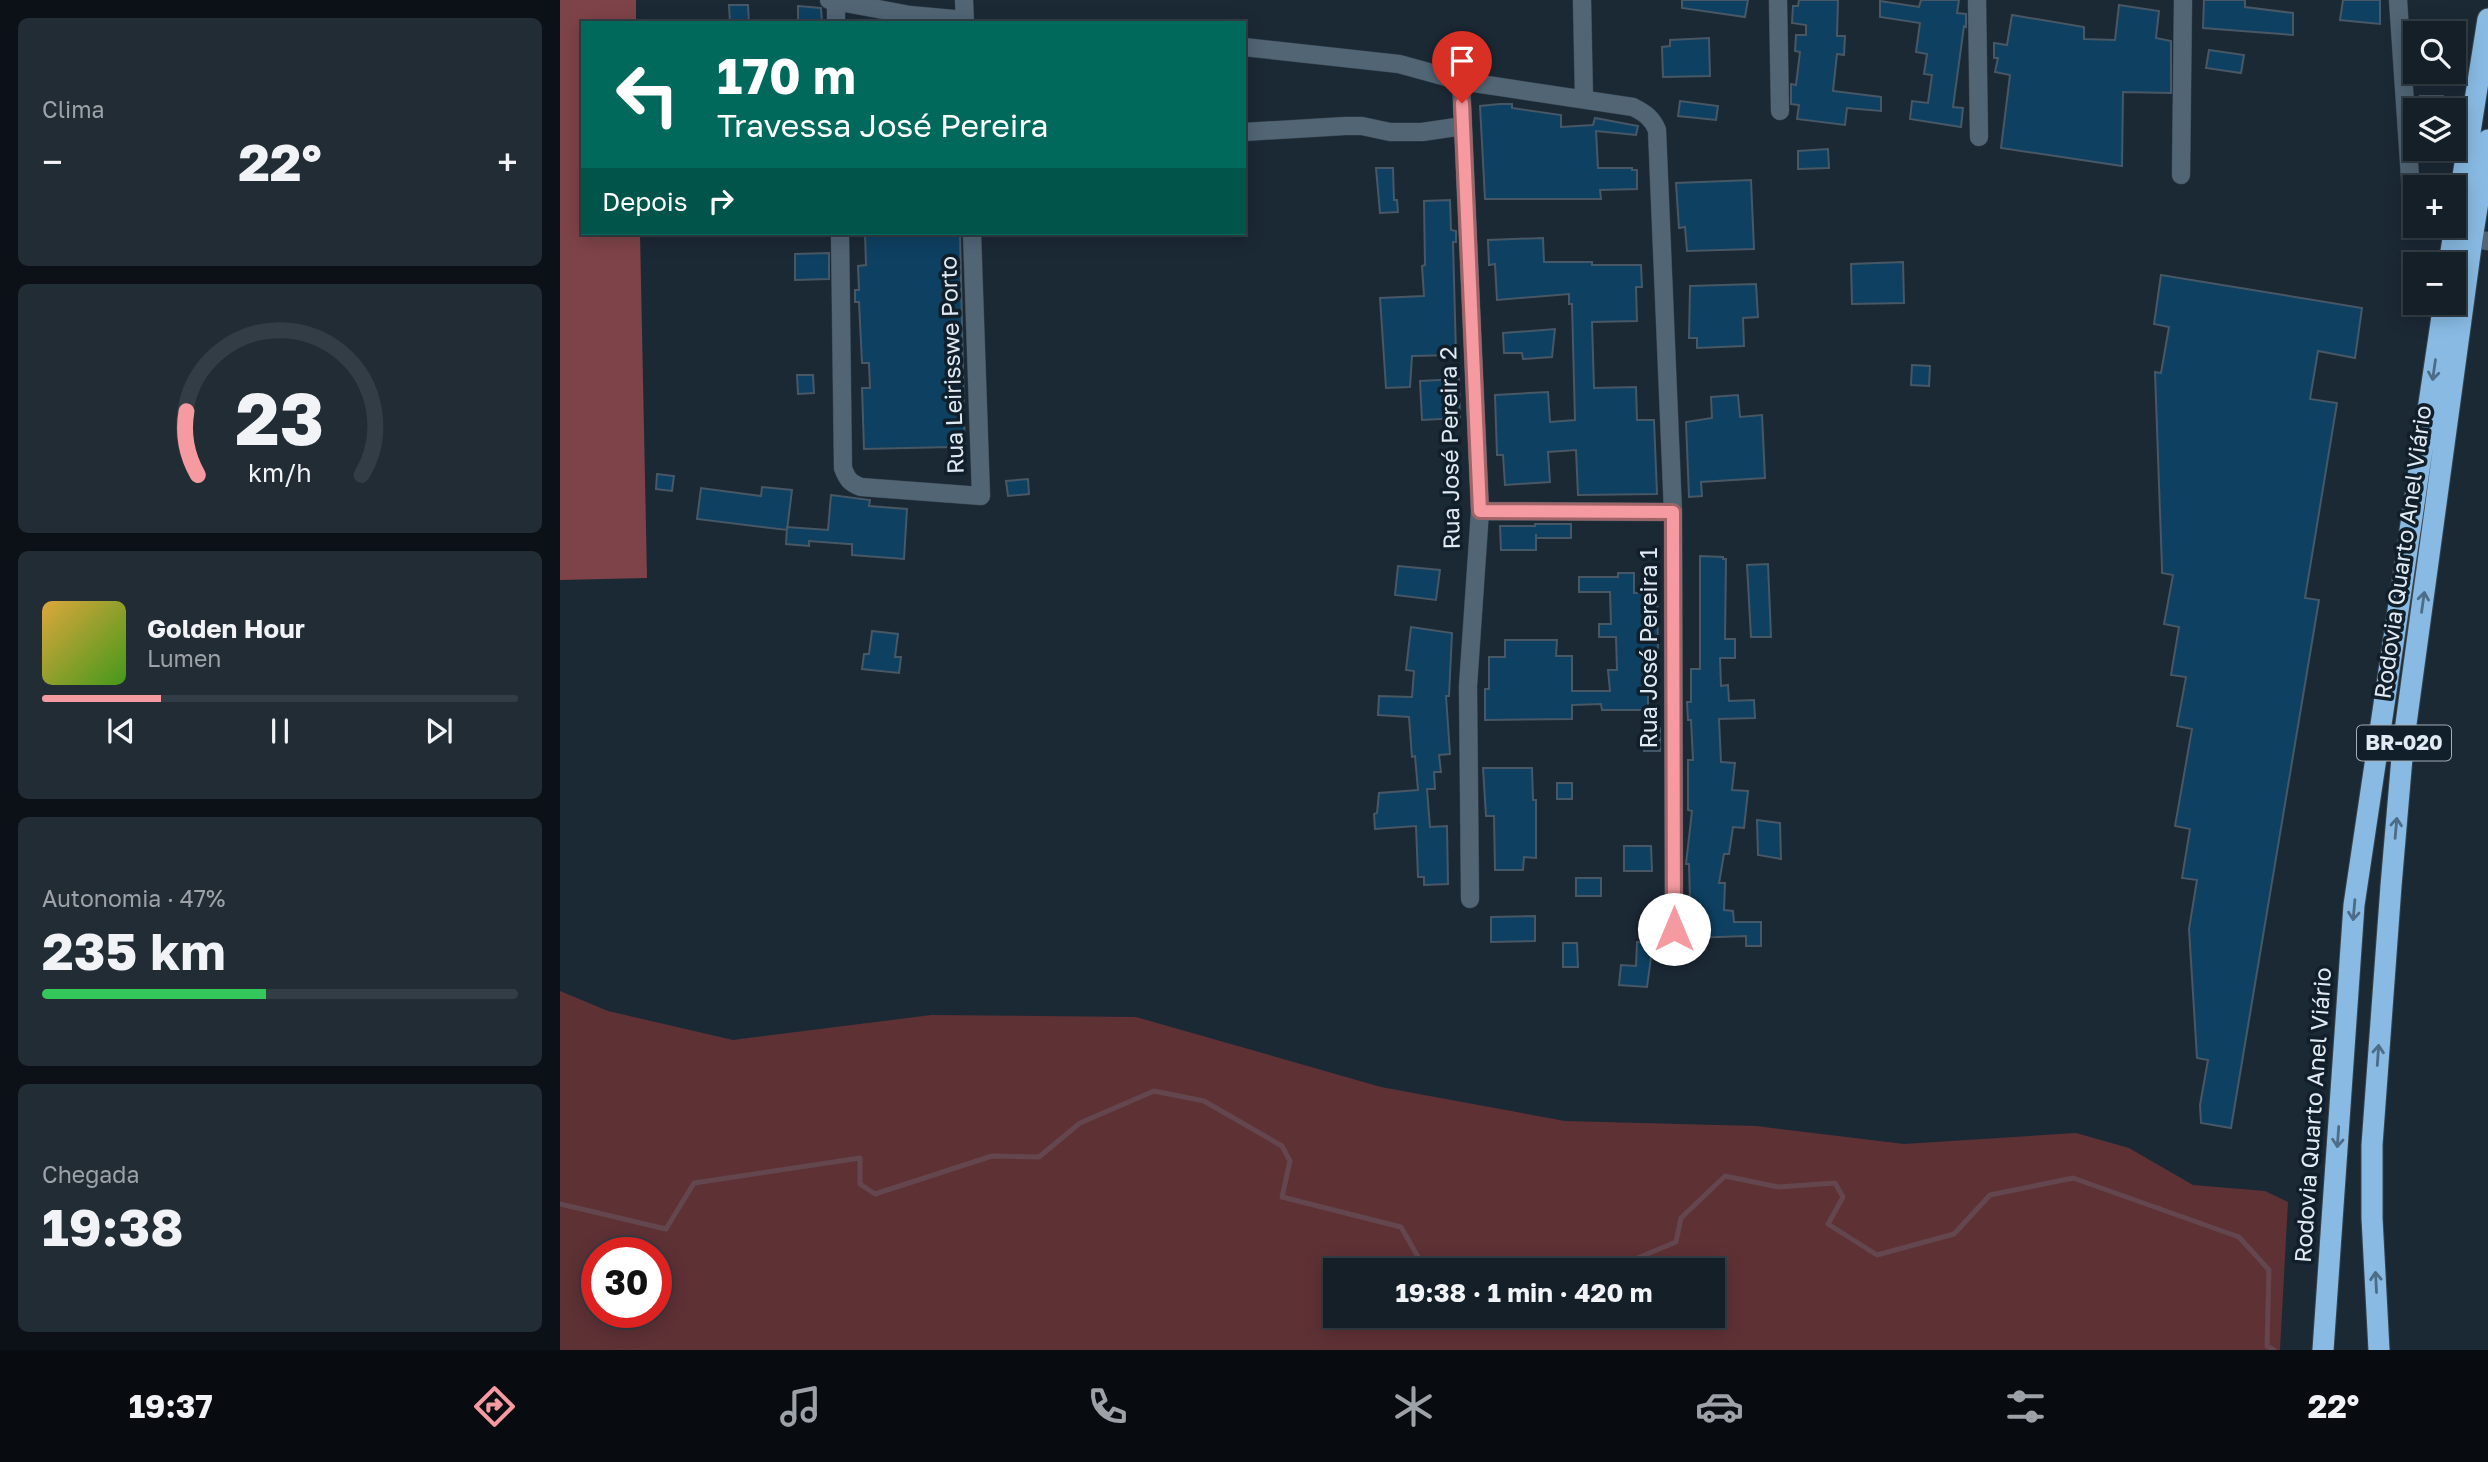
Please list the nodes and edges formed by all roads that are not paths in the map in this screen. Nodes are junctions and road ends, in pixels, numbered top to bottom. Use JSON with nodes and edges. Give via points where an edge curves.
{"nodes":[{"id":1,"x":964,"y":0,"type":"edge"},
{"id":2,"x":1582,"y":0,"type":"edge"},
{"id":3,"x":1777,"y":0,"type":"edge"},
{"id":4,"x":1977,"y":0,"type":"edge"},
{"id":5,"x":2183,"y":0,"type":"edge"},
{"id":6,"x":2398,"y":0,"type":"edge"},
{"id":7,"x":833,"y":1,"type":"edge"},
{"id":8,"x":2488,"y":19,"type":"edge"},
{"id":9,"x":836,"y":21,"type":"edge"},
{"id":10,"x":957,"y":21,"type":"edge"},
{"id":11,"x":965,"y":21,"type":"edge"},
{"id":12,"x":1246,"y":47,"type":"edge"},
{"id":13,"x":1461,"y":81,"type":"junction"},
{"id":14,"x":1584,"y":98,"type":"junction"},
{"id":15,"x":1780,"y":111,"type":"dead end"},
{"id":16,"x":1462,"y":126,"type":"junction"},
{"id":17,"x":1246,"y":132,"type":"edge"},
{"id":18,"x":1979,"y":137,"type":"dead end"},
{"id":19,"x":2488,"y":140,"type":"edge"},
{"id":20,"x":2181,"y":175,"type":"dead end"},
{"id":21,"x":2410,"y":175,"type":"edge"},
{"id":22,"x":2462,"y":175,"type":"edge"},
{"id":23,"x":840,"y":235,"type":"edge"},
{"id":24,"x":972,"y":235,"type":"edge"},
{"id":25,"x":2480,"y":240,"type":"edge"},
{"id":26,"x":2442,"y":315,"type":"edge"},
{"id":27,"x":1480,"y":511,"type":"junction"},
{"id":28,"x":1673,"y":512,"type":"junction"},
{"id":29,"x":1470,"y":899,"type":"dead end"},
{"id":30,"x":1674,"y":956,"type":"dead end"},
{"id":31,"x":2323,"y":1350,"type":"edge"},
{"id":32,"x":2379,"y":1350,"type":"edge"}],
"edges":[{"from":1,"to":11,"type":"street"},
{"from":2,"to":14,"type":"street"},
{"from":3,"to":15,"type":"street"},
{"from":4,"to":18,"type":"street"},
{"from":5,"to":20,"type":"street"},
{"from":6,"to":21,"type":"street"},
{"from":7,"to":9,"type":"street"},
{"from":7,"to":10,"type":"street"},
{"from":8,"to":22,"type":"highway"},
{"from":12,"to":13,"type":"street","via":[[1399,64]]},
{"from":13,"to":14,"type":"street"},
{"from":13,"to":16,"type":"street","name":"Rua José Pereira 2"},
{"from":14,"to":28,"type":"street","name":"Rua José Pereira 1","via":[[1633,107],[1653,120],[1657,130]]},
{"from":16,"to":17,"type":"street","via":[[1411,132],[1362,126]]},
{"from":16,"to":27,"type":"street","name":"Rua José Pereira 2"},
{"from":19,"to":25,"type":"highway","name":"Rodovia Quarto Anel Viário","number":"BR-020"},
{"from":23,"to":24,"type":"street","name":"Rua Leirisswe Porto","via":[[847,478],[862,487],[981,496]]},
{"from":32,"to":25,"type":"highway","name":"Rodovia Quarto Anel Viário","number":"BR-020","one_way":true,"via":[[2372,1145],[2403,746]]},
{"from":26,"to":31,"type":"highway","name":"Rodovia Quarto Anel Viário","number":"BR-020","one_way":true,"via":[[2354,905]]},
{"from":27,"to":28,"type":"street"},
{"from":27,"to":29,"type":"street","name":"Rua José Pereira 2","via":[[1468,686]]},
{"from":28,"to":30,"type":"street","name":"Rua José Pereira 1"}]}
